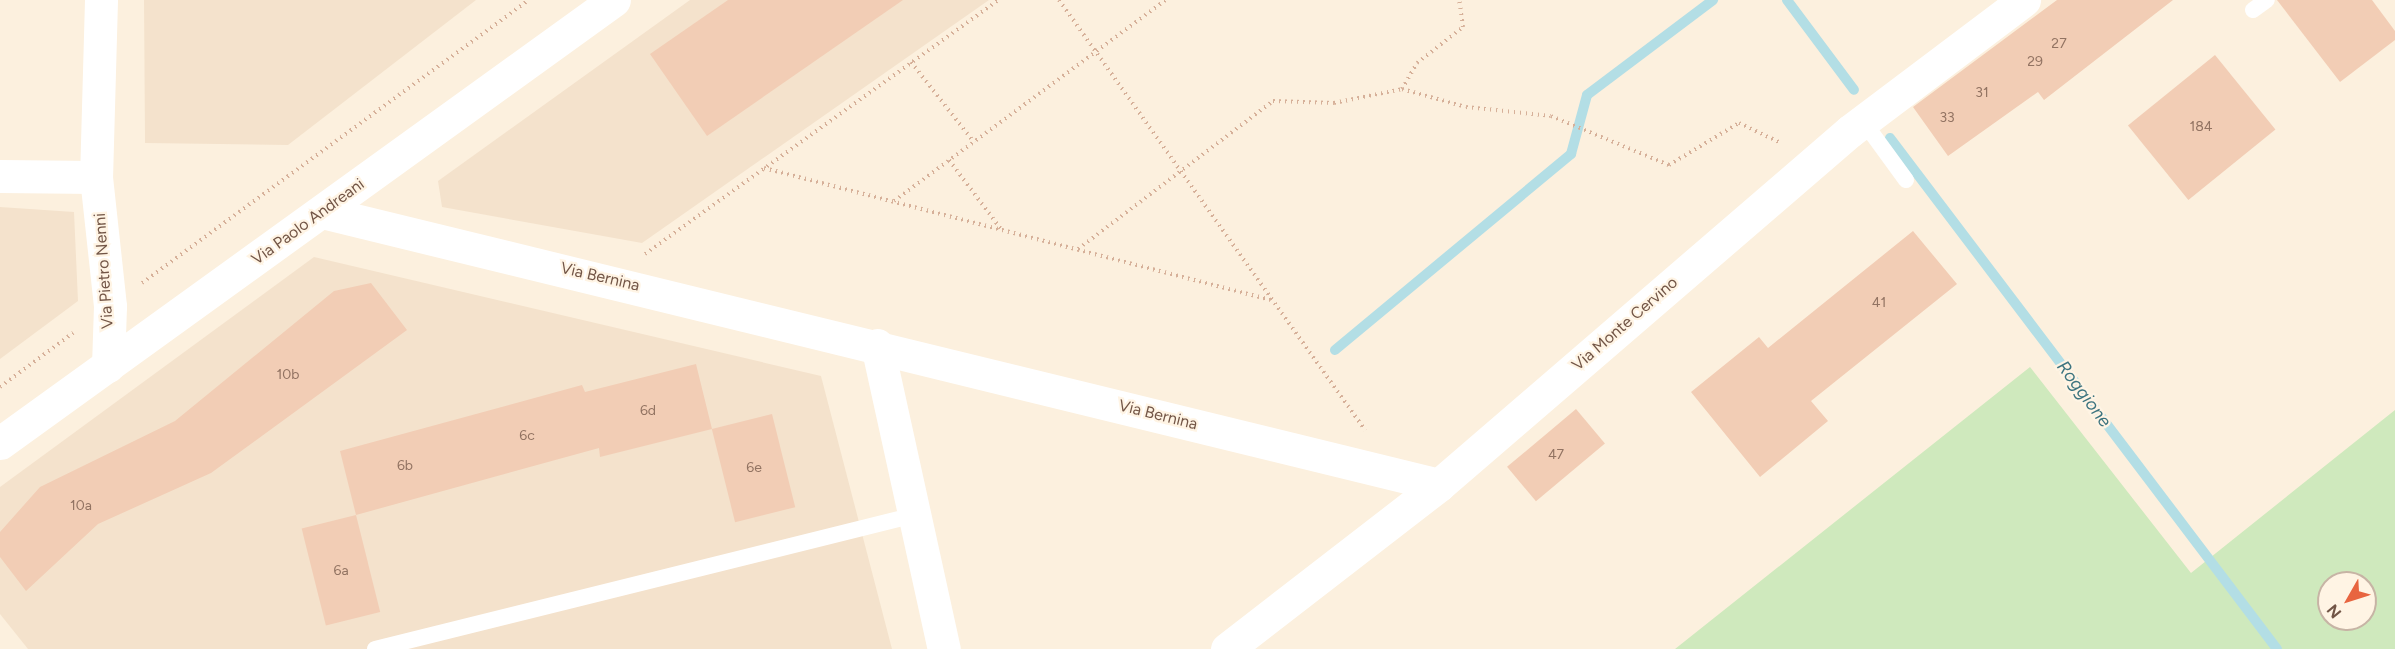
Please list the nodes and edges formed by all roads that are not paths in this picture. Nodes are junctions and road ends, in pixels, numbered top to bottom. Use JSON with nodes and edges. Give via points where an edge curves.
{"nodes":[{"id":1,"x":100,"y":0,"type":"edge"},
{"id":2,"x":614,"y":0,"type":"edge"},
{"id":3,"x":2024,"y":0,"type":"edge"},
{"id":4,"x":2266,"y":0,"type":"edge"},
{"id":5,"x":2253,"y":10,"type":"dead end"},
{"id":6,"x":1863,"y":121,"type":"junction"},
{"id":7,"x":0,"y":176,"type":"edge"},
{"id":8,"x":96,"y":177,"type":"junction"},
{"id":9,"x":1905,"y":180,"type":"dead end"},
{"id":10,"x":322,"y":212,"type":"junction"},
{"id":11,"x":877,"y":345,"type":"junction"},
{"id":12,"x":108,"y":366,"type":"junction"},
{"id":13,"x":0,"y":443,"type":"edge"},
{"id":14,"x":1438,"y":485,"type":"junction"},
{"id":15,"x":915,"y":515,"type":"junction"},
{"id":16,"x":375,"y":649,"type":"edge"},
{"id":17,"x":944,"y":649,"type":"edge"},
{"id":18,"x":1227,"y":649,"type":"edge"}],
"edges":[{"from":1,"to":8,"type":"street","name":"Via Pietro Nenni"},
{"from":2,"to":10,"type":"street","name":"Via Paolo Andreani"},
{"from":3,"to":6,"type":"street","name":"Via Monte Cervino"},
{"from":4,"to":5,"type":"lane"},
{"from":6,"to":9,"type":"lane"},
{"from":6,"to":14,"type":"street","name":"Via Monte Cervino"},
{"from":7,"to":8,"type":"street"},
{"from":8,"to":12,"type":"street","name":"Via Pietro Nenni","via":[[110,306]]},
{"from":10,"to":11,"type":"street","name":"Via Bernina"},
{"from":10,"to":12,"type":"street","name":"Via Paolo Andreani"},
{"from":11,"to":14,"type":"street","name":"Via Bernina"},
{"from":11,"to":15,"type":"street"},
{"from":12,"to":13,"type":"street","name":"Via Paolo Andreani"},
{"from":14,"to":18,"type":"street","name":"Via Monte Cervino"},
{"from":15,"to":16,"type":"lane"},
{"from":15,"to":17,"type":"street"}]}
